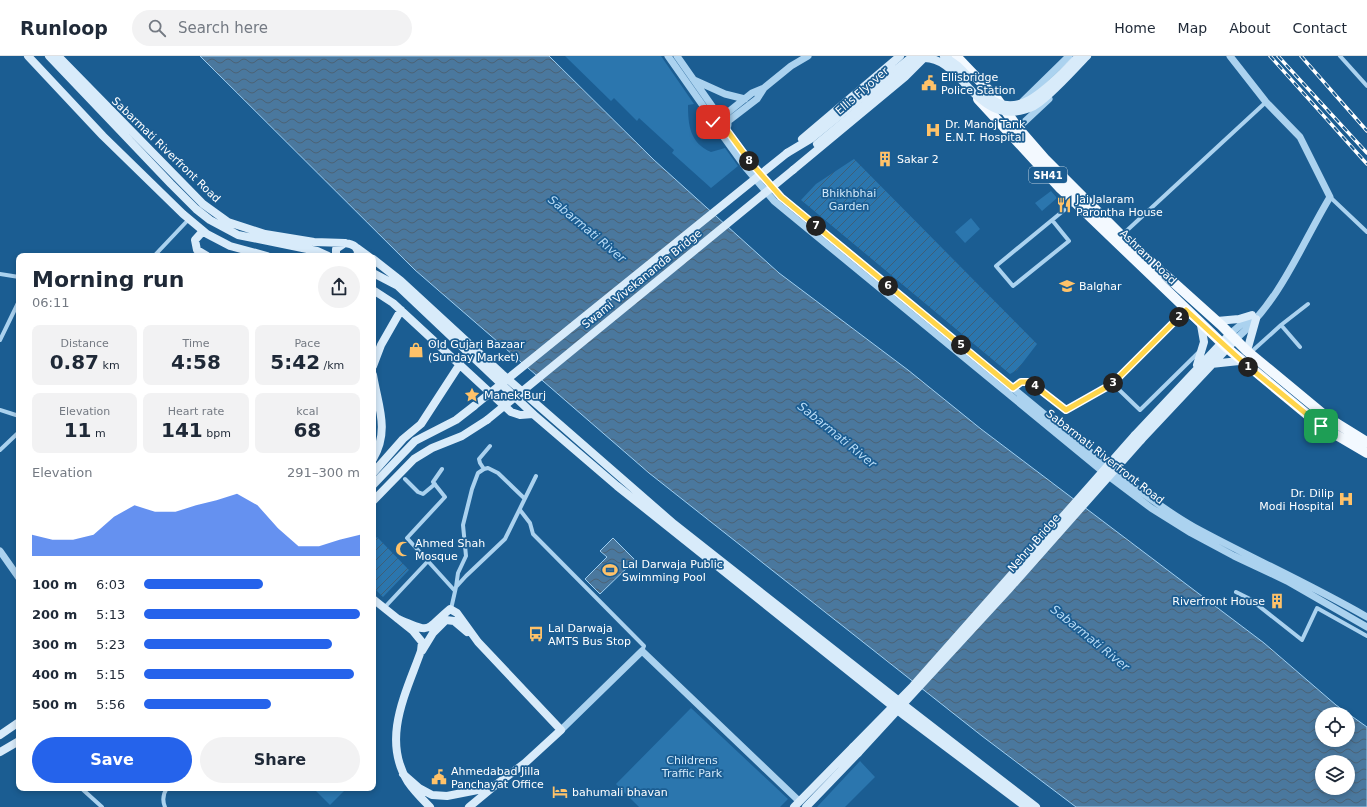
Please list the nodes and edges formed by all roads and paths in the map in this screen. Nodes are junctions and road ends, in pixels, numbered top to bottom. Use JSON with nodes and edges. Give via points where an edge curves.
{"nodes":[{"id":1,"x":28,"y":56,"type":"edge"},
{"id":2,"x":49,"y":56,"type":"edge"},
{"id":3,"x":58,"y":56,"type":"edge"},
{"id":4,"x":668,"y":56,"type":"edge"},
{"id":5,"x":677,"y":56,"type":"edge"},
{"id":6,"x":808,"y":56,"type":"edge"},
{"id":7,"x":913,"y":56,"type":"edge"},
{"id":8,"x":926,"y":56,"type":"edge"},
{"id":9,"x":931,"y":56,"type":"edge"},
{"id":10,"x":944,"y":56,"type":"edge"},
{"id":11,"x":956,"y":56,"type":"edge"},
{"id":12,"x":1069,"y":56,"type":"edge"},
{"id":13,"x":1079,"y":56,"type":"edge"},
{"id":14,"x":1087,"y":56,"type":"edge"},
{"id":15,"x":1092,"y":56,"type":"edge"},
{"id":16,"x":1230,"y":56,"type":"edge"},
{"id":17,"x":1340,"y":56,"type":"edge"},
{"id":18,"x":896,"y":58,"type":"edge"},
{"id":19,"x":694,"y":80,"type":"junction"},
{"id":20,"x":1367,"y":86,"type":"edge"},
{"id":21,"x":764,"y":88,"type":"junction"},
{"id":22,"x":745,"y":99,"type":"junction"},
{"id":23,"x":1266,"y":102,"type":"junction"},
{"id":24,"x":1010,"y":116,"type":"junction"},
{"id":25,"x":722,"y":123,"type":"junction"},
{"id":26,"x":1018,"y":128,"type":"junction"},
{"id":27,"x":790,"y":150,"type":"junction"},
{"id":28,"x":808,"y":157,"type":"junction"},
{"id":29,"x":1330,"y":197,"type":"junction"},
{"id":30,"x":1074,"y":202,"type":"junction"},
{"id":31,"x":189,"y":219,"type":"junction"},
{"id":32,"x":1052,"y":220,"type":"junction"},
{"id":33,"x":203,"y":231,"type":"junction"},
{"id":34,"x":1367,"y":232,"type":"edge"},
{"id":35,"x":1122,"y":236,"type":"junction"},
{"id":36,"x":345,"y":243,"type":"junction"},
{"id":37,"x":357,"y":252,"type":"edge"},
{"id":38,"x":157,"y":253,"type":"edge"},
{"id":39,"x":202,"y":253,"type":"edge"},
{"id":40,"x":256,"y":253,"type":"edge"},
{"id":41,"x":321,"y":253,"type":"edge"},
{"id":42,"x":336,"y":253,"type":"edge"},
{"id":43,"x":376,"y":261,"type":"edge"},
{"id":44,"x":0,"y":274,"type":"edge"},
{"id":45,"x":376,"y":275,"type":"edge"},
{"id":46,"x":16,"y":277,"type":"edge"},
{"id":47,"x":376,"y":292,"type":"edge"},
{"id":48,"x":1308,"y":304,"type":"dead end"},
{"id":49,"x":16,"y":307,"type":"edge"},
{"id":50,"x":401,"y":310,"type":"junction"},
{"id":51,"x":1186,"y":310,"type":"junction"},
{"id":52,"x":1256,"y":316,"type":"junction"},
{"id":53,"x":1217,"y":321,"type":"junction"},
{"id":54,"x":1201,"y":325,"type":"junction"},
{"id":55,"x":1281,"y":325,"type":"junction"},
{"id":56,"x":1232,"y":337,"type":"junction"},
{"id":57,"x":0,"y":340,"type":"edge"},
{"id":58,"x":1224,"y":345,"type":"junction"},
{"id":59,"x":1300,"y":347,"type":"dead end"},
{"id":60,"x":1203,"y":348,"type":"junction"},
{"id":61,"x":1248,"y":352,"type":"junction"},
{"id":62,"x":376,"y":358,"type":"edge"},
{"id":63,"x":1244,"y":363,"type":"junction"},
{"id":64,"x":460,"y":364,"type":"junction"},
{"id":65,"x":1211,"y":364,"type":"junction"},
{"id":66,"x":1197,"y":368,"type":"junction"},
{"id":67,"x":1112,"y":384,"type":"junction"},
{"id":68,"x":376,"y":388,"type":"edge"},
{"id":69,"x":1011,"y":391,"type":"junction"},
{"id":70,"x":0,"y":410,"type":"edge"},
{"id":71,"x":534,"y":414,"type":"junction"},
{"id":72,"x":16,"y":415,"type":"edge"},
{"id":73,"x":16,"y":435,"type":"edge"},
{"id":74,"x":1138,"y":437,"type":"junction"},
{"id":75,"x":1367,"y":442,"type":"edge"},
{"id":76,"x":490,"y":446,"type":"dead end"},
{"id":77,"x":0,"y":450,"type":"edge"},
{"id":78,"x":376,"y":453,"type":"edge"},
{"id":79,"x":1367,"y":453,"type":"edge"},
{"id":80,"x":442,"y":469,"type":"dead end"},
{"id":81,"x":484,"y":469,"type":"junction"},
{"id":82,"x":376,"y":470,"type":"edge"},
{"id":83,"x":536,"y":476,"type":"dead end"},
{"id":84,"x":405,"y":479,"type":"dead end"},
{"id":85,"x":376,"y":482,"type":"edge"},
{"id":86,"x":434,"y":484,"type":"junction"},
{"id":87,"x":376,"y":498,"type":"edge"},
{"id":88,"x":524,"y":498,"type":"junction"},
{"id":89,"x":520,"y":510,"type":"junction"},
{"id":90,"x":0,"y":551,"type":"edge"},
{"id":91,"x":429,"y":560,"type":"junction"},
{"id":92,"x":16,"y":574,"type":"edge"},
{"id":93,"x":1279,"y":574,"type":"junction"},
{"id":94,"x":456,"y":589,"type":"junction"},
{"id":95,"x":1236,"y":592,"type":"dead end"},
{"id":96,"x":376,"y":601,"type":"edge"},
{"id":97,"x":384,"y":608,"type":"junction"},
{"id":98,"x":450,"y":609,"type":"junction"},
{"id":99,"x":1341,"y":616,"type":"junction"},
{"id":100,"x":1367,"y":617,"type":"edge"},
{"id":101,"x":398,"y":619,"type":"junction"},
{"id":102,"x":1367,"y":626,"type":"edge"},
{"id":103,"x":1367,"y":636,"type":"edge"},
{"id":104,"x":478,"y":642,"type":"junction"},
{"id":105,"x":421,"y":651,"type":"junction"},
{"id":106,"x":642,"y":651,"type":"junction"},
{"id":107,"x":16,"y":724,"type":"edge"},
{"id":108,"x":561,"y":730,"type":"junction"},
{"id":109,"x":0,"y":735,"type":"edge"},
{"id":110,"x":16,"y":742,"type":"edge"},
{"id":111,"x":856,"y":750,"type":"junction"},
{"id":112,"x":0,"y":752,"type":"edge"},
{"id":113,"x":404,"y":774,"type":"junction"},
{"id":114,"x":493,"y":787,"type":"junction"},
{"id":115,"x":86,"y":791,"type":"edge"},
{"id":116,"x":166,"y":791,"type":"edge"},
{"id":117,"x":797,"y":804,"type":"edge"},
{"id":118,"x":102,"y":807,"type":"edge"},
{"id":119,"x":165,"y":807,"type":"edge"},
{"id":120,"x":430,"y":807,"type":"edge"},
{"id":121,"x":469,"y":807,"type":"edge"},
{"id":122,"x":806,"y":807,"type":"edge"},
{"id":123,"x":1026,"y":807,"type":"edge"},
{"id":124,"x":1036,"y":807,"type":"edge"}],
"edges":[{"from":1,"to":31,"type":"main road","via":[[103,136]]},
{"from":2,"to":41,"type":"main road","via":[[160,173],[210,220],[238,234]]},
{"from":3,"to":36,"type":"main road","name":"Sabarmati Riverfront Road","via":[[202,204],[228,222],[265,234],[314,242]]},
{"from":4,"to":25,"type":"street"},
{"from":5,"to":19,"type":"street"},
{"from":6,"to":21,"type":"street"},
{"from":7,"to":27,"type":"main road","name":"Ellis Flyover","via":[[812,138]]},
{"from":8,"to":28,"type":"main road","via":[[907,75]]},
{"from":9,"to":30,"type":"main road","name":"Ashram Road","number":"SH41","via":[[983,104]]},
{"from":10,"to":13,"type":"main road","bridge":true,"via":[[958,66],[989,98],[1006,105],[1030,101]]},
{"from":11,"to":24,"type":"main road","name":"Ashram Road"},
{"from":12,"to":24,"type":"street"},
{"from":14,"to":28,"type":"main road","name":"Ellis Flyover","bridge":true,"via":[[1035,105],[1018,112],[1005,112],[996,108],[946,63],[935,58],[924,58],[897,75],[817,144]]},
{"from":15,"to":26,"type":"street"},
{"from":16,"to":23,"type":"street"},
{"from":17,"to":20,"type":"street"},
{"from":18,"to":27,"type":"main road"},
{"from":19,"to":22,"type":"street","via":[[725,94]]},
{"from":19,"to":25,"type":"street"},
{"from":21,"to":22,"type":"street"},
{"from":21,"to":25,"type":"street","via":[[757,99]]},
{"from":22,"to":25,"type":"street"},
{"from":23,"to":29,"type":"street","via":[[1300,137]]},
{"from":23,"to":35,"type":"street"},
{"from":24,"to":26,"type":"main road","name":"Ashram Road"},
{"from":25,"to":69,"type":"street","name":"Sabarmati Riverfront Road","via":[[746,168],[774,201]]},
{"from":26,"to":35,"type":"main road","name":"Ashram Road"},
{"from":27,"to":85,"type":"main road","name":"Swami Vivekananda Bridge","bridge":true,"via":[[456,420],[415,441]]},
{"from":28,"to":87,"type":"main road","name":"Swami Vivekananda Bridge","bridge":true,"via":[[487,420],[462,436],[432,448],[414,459]]},
{"from":29,"to":34,"type":"street"},
{"from":29,"to":52,"type":"street","via":[[1284,283]]},
{"from":30,"to":32,"type":"street"},
{"from":30,"to":51,"type":"main road","name":"Ashram Road","number":"SH41"},
{"from":31,"to":33,"type":"main road"},
{"from":31,"to":38,"type":"street"},
{"from":32,"to":32,"type":"street","via":[[996,266],[1013,286],[1068,241]]},
{"from":33,"to":39,"type":"main road","via":[[195,240],[197,250]]},
{"from":33,"to":40,"type":"main road","via":[[230,246]]},
{"from":35,"to":53,"type":"main road","name":"Ashram Road"},
{"from":36,"to":37,"type":"main road","via":[[352,244]]},
{"from":36,"to":42,"type":"main road","via":[[336,250]]},
{"from":43,"to":124,"type":"main road","via":[[674,524],[908,710]]},
{"from":44,"to":46,"type":"street"},
{"from":45,"to":71,"type":"main road","via":[[398,286]]},
{"from":47,"to":50,"type":"main road"},
{"from":48,"to":55,"type":"street"},
{"from":49,"to":57,"type":"street"},
{"from":50,"to":62,"type":"main road"},
{"from":50,"to":64,"type":"main road"},
{"from":51,"to":54,"type":"main road","name":"Ashram Road","number":"SH41"},
{"from":51,"to":67,"type":"street"},
{"from":52,"to":53,"type":"main road"},
{"from":52,"to":56,"type":"street"},
{"from":52,"to":61,"type":"main road"},
{"from":53,"to":56,"type":"main road","name":"Ashram Road"},
{"from":54,"to":58,"type":"main road","name":"Ashram Road","number":"SH41"},
{"from":54,"to":60,"type":"main road"},
{"from":55,"to":59,"type":"street"},
{"from":55,"to":61,"type":"street"},
{"from":56,"to":58,"type":"main road"},
{"from":56,"to":61,"type":"main road","name":"Ashram Road"},
{"from":58,"to":63,"type":"main road","name":"Ashram Road","number":"SH41"},
{"from":58,"to":65,"type":"main road","name":"Nehru Bridge"},
{"from":58,"to":66,"type":"main road","name":"Nehru Bridge"},
{"from":60,"to":66,"type":"main road"},
{"from":60,"to":67,"type":"street","via":[[1140,410]]},
{"from":61,"to":75,"type":"main road","name":"Ashram Road","via":[[1328,418]]},
{"from":63,"to":65,"type":"main road","via":[[1239,361]]},
{"from":63,"to":79,"type":"main road","name":"Ashram Road","number":"SH41","via":[[1321,426]]},
{"from":64,"to":71,"type":"main road","via":[[511,412],[520,415]]},
{"from":64,"to":82,"type":"main road","via":[[421,424],[403,439]]},
{"from":65,"to":74,"type":"main road","name":"Nehru Bridge"},
{"from":66,"to":74,"type":"main road","name":"Nehru Bridge"},
{"from":67,"to":69,"type":"street","via":[[1066,410],[1030,382],[1021,382]]},
{"from":68,"to":78,"type":"main road","via":[[383,418],[382,440]]},
{"from":69,"to":93,"type":"street","name":"Sabarmati Riverfront Road","via":[[1107,475],[1151,508],[1234,556]]},
{"from":70,"to":72,"type":"street"},
{"from":71,"to":123,"type":"main road","via":[[668,528],[905,716]]},
{"from":73,"to":77,"type":"street"},
{"from":74,"to":111,"type":"main road","name":"Nehru Bridge","bridge":true},
{"from":76,"to":81,"type":"street","via":[[480,459]]},
{"from":80,"to":86,"type":"street"},
{"from":81,"to":88,"type":"street","via":[[488,468],[498,473]]},
{"from":81,"to":94,"type":"street","via":[[478,473],[463,524],[466,556],[458,573]]},
{"from":83,"to":88,"type":"street"},
{"from":84,"to":86,"type":"street","via":[[423,494]]},
{"from":86,"to":91,"type":"street","via":[[445,497],[407,536]]},
{"from":88,"to":89,"type":"street"},
{"from":89,"to":94,"type":"street","via":[[505,539]]},
{"from":89,"to":106,"type":"street","via":[[530,523],[533,534],[644,646]]},
{"from":90,"to":92,"type":"street"},
{"from":91,"to":94,"type":"street"},
{"from":91,"to":97,"type":"street"},
{"from":93,"to":99,"type":"street","name":"Sabarmati Riverfront Road"},
{"from":93,"to":100,"type":"street","name":"Sabarmati Riverfront Road"},
{"from":94,"to":98,"type":"street"},
{"from":95,"to":99,"type":"street","via":[[1250,599],[1302,640],[1317,608]]},
{"from":96,"to":97,"type":"main road"},
{"from":97,"to":101,"type":"main road"},
{"from":98,"to":101,"type":"main road","via":[[431,627],[422,629]]},
{"from":98,"to":104,"type":"main road","via":[[457,613]]},
{"from":99,"to":102,"type":"street","name":"Sabarmati Riverfront Road"},
{"from":99,"to":103,"type":"street"},
{"from":101,"to":105,"type":"main road","via":[[422,642]]},
{"from":104,"to":105,"type":"main road","via":[[454,620],[446,620]]},
{"from":104,"to":108,"type":"main road"},
{"from":105,"to":113,"type":"main road","via":[[395,732],[397,757]]},
{"from":106,"to":108,"type":"street"},
{"from":106,"to":117,"type":"street"},
{"from":107,"to":109,"type":"main road"},
{"from":108,"to":114,"type":"main road","via":[[526,763]]},
{"from":110,"to":112,"type":"main road"},
{"from":111,"to":117,"type":"main road"},
{"from":111,"to":122,"type":"main road"},
{"from":113,"to":114,"type":"main road","via":[[419,788],[432,795],[447,796]]},
{"from":113,"to":120,"type":"main road","via":[[414,791]]},
{"from":114,"to":121,"type":"main road"},
{"from":115,"to":118,"type":"street"},
{"from":116,"to":119,"type":"street","via":[[163,796]]}]}
